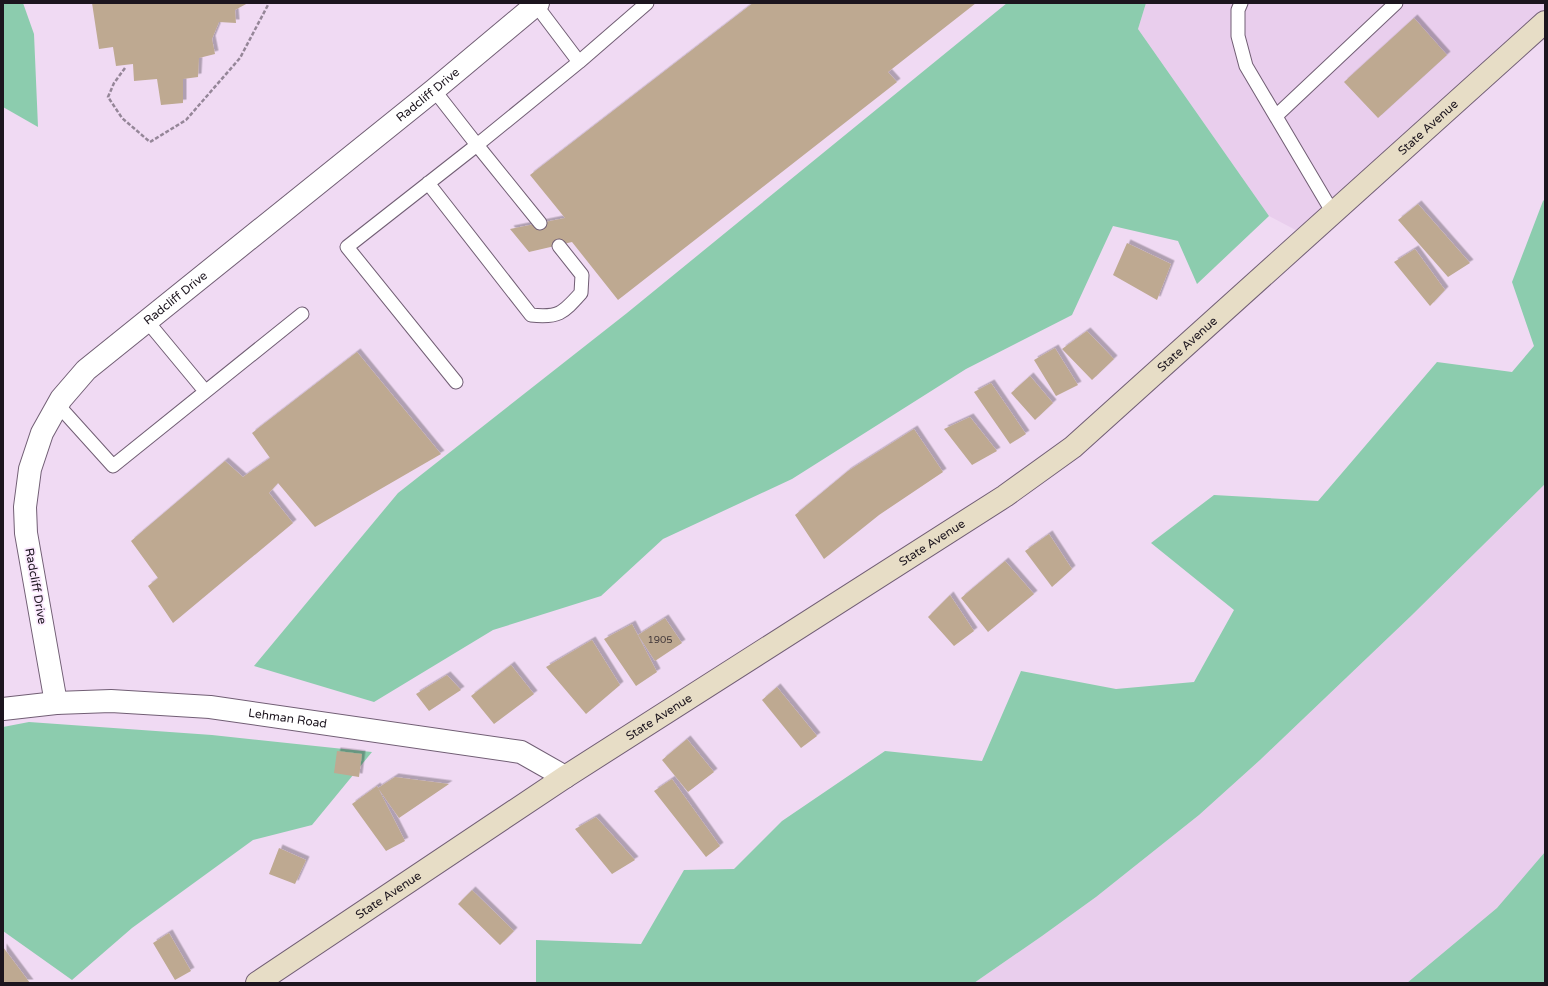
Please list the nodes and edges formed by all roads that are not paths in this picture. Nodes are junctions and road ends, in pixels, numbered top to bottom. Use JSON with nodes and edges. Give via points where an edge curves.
{"nodes":[{"id":1,"x":646,"y":3,"type":"edge"},
{"id":2,"x":1241,"y":3,"type":"edge"},
{"id":3,"x":1396,"y":3,"type":"edge"},
{"id":4,"x":537,"y":4,"type":"edge"},
{"id":5,"x":1545,"y":22,"type":"edge"},
{"id":6,"x":579,"y":62,"type":"junction"},
{"id":7,"x":434,"y":90,"type":"junction"},
{"id":8,"x":1276,"y":116,"type":"junction"},
{"id":9,"x":477,"y":145,"type":"junction"},
{"id":10,"x":428,"y":183,"type":"junction"},
{"id":11,"x":1333,"y":213,"type":"junction"},
{"id":12,"x":540,"y":223,"type":"dead end"},
{"id":13,"x":559,"y":246,"type":"dead end"},
{"id":14,"x":302,"y":314,"type":"dead end"},
{"id":15,"x":147,"y":321,"type":"junction"},
{"id":16,"x":456,"y":382,"type":"dead end"},
{"id":17,"x":205,"y":391,"type":"junction"},
{"id":18,"x":58,"y":405,"type":"junction"},
{"id":19,"x":56,"y":703,"type":"junction"},
{"id":20,"x":3,"y":709,"type":"edge"},
{"id":21,"x":565,"y":777,"type":"junction"},
{"id":22,"x":257,"y":983,"type":"edge"}],
"edges":[{"from":1,"to":6,"type":"lane"},
{"from":2,"to":8,"type":"lane","via":[[1238,10],[1238,36],[1246,66]]},
{"from":3,"to":8,"type":"lane"},
{"from":4,"to":6,"type":"lane"},
{"from":4,"to":7,"type":"street","name":"Radcliff Drive"},
{"from":5,"to":11,"type":"main road","name":"State Avenue"},
{"from":6,"to":9,"type":"lane"},
{"from":7,"to":9,"type":"lane"},
{"from":7,"to":15,"type":"street","name":"Radcliff Drive"},
{"from":8,"to":11,"type":"lane"},
{"from":9,"to":10,"type":"lane"},
{"from":9,"to":12,"type":"lane"},
{"from":10,"to":13,"type":"lane","via":[[531,315],[550,317],[566,310],[581,293],[582,275]]},
{"from":10,"to":16,"type":"lane","via":[[347,247]]},
{"from":11,"to":21,"type":"main road","name":"State Avenue","via":[[1073,447],[1005,496]]},
{"from":14,"to":17,"type":"lane"},
{"from":15,"to":17,"type":"lane"},
{"from":15,"to":18,"type":"street","name":"Radcliff Drive","via":[[86,370]]},
{"from":17,"to":18,"type":"lane","via":[[113,466]]},
{"from":18,"to":19,"type":"street","name":"Radcliff Drive","via":[[42,433],[30,469],[25,507],[26,533]]},
{"from":19,"to":20,"type":"street","name":"Lehman Road"},
{"from":19,"to":21,"type":"street","name":"Lehman Road","via":[[111,701],[210,707],[521,752]]},
{"from":21,"to":22,"type":"main road","name":"State Avenue"}]}
